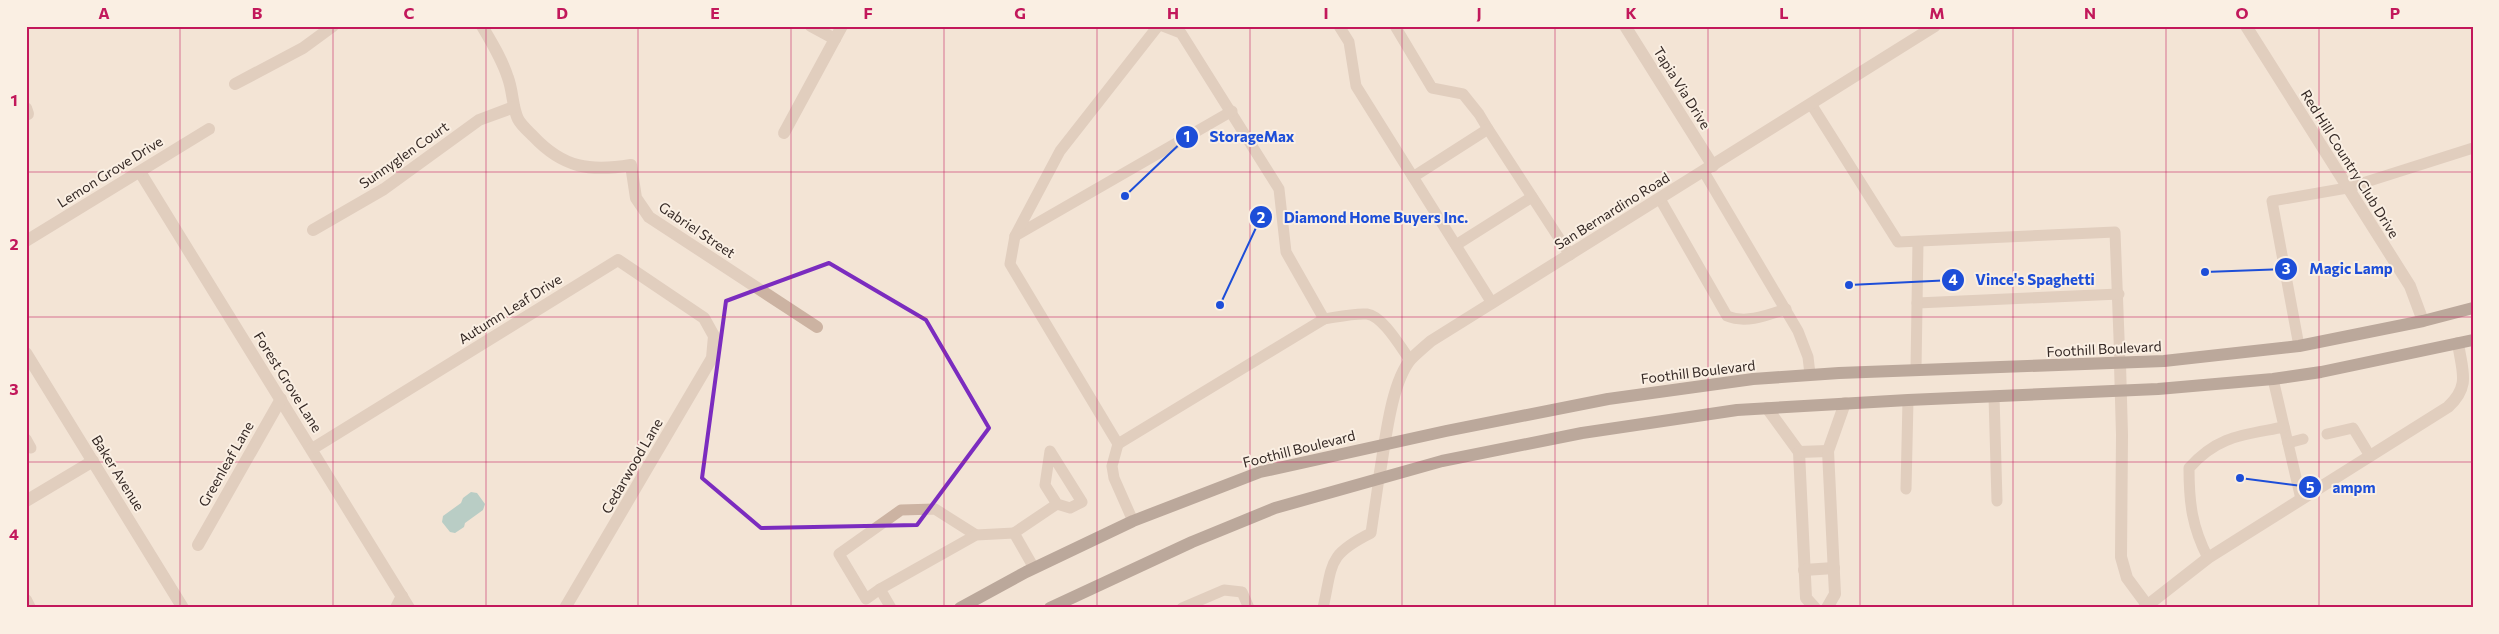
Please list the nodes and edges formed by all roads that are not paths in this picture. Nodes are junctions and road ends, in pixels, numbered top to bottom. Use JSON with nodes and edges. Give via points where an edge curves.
{"nodes":[{"id":1,"x":333,"y":26,"type":"edge"},
{"id":2,"x":482,"y":26,"type":"edge"},
{"id":3,"x":811,"y":26,"type":"edge"},
{"id":4,"x":842,"y":26,"type":"edge"},
{"id":5,"x":1158,"y":26,"type":"edge"},
{"id":6,"x":1163,"y":26,"type":"edge"},
{"id":7,"x":1339,"y":26,"type":"edge"},
{"id":8,"x":1395,"y":26,"type":"edge"},
{"id":9,"x":1625,"y":26,"type":"edge"},
{"id":10,"x":1935,"y":26,"type":"edge"},
{"id":11,"x":2246,"y":26,"type":"edge"},
{"id":12,"x":834,"y":39,"type":"junction"},
{"id":13,"x":235,"y":84,"type":"dead end"},
{"id":14,"x":1811,"y":104,"type":"junction"},
{"id":15,"x":514,"y":107,"type":"junction"},
{"id":16,"x":1232,"y":111,"type":"junction"},
{"id":17,"x":209,"y":129,"type":"dead end"},
{"id":18,"x":1488,"y":129,"type":"junction"},
{"id":19,"x":784,"y":133,"type":"dead end"},
{"id":20,"x":2473,"y":148,"type":"edge"},
{"id":21,"x":1708,"y":169,"type":"junction"},
{"id":22,"x":140,"y":172,"type":"junction"},
{"id":23,"x":1413,"y":176,"type":"junction"},
{"id":24,"x":2347,"y":188,"type":"junction"},
{"id":25,"x":1532,"y":197,"type":"junction"},
{"id":26,"x":1660,"y":199,"type":"junction"},
{"id":27,"x":313,"y":230,"type":"dead end"},
{"id":28,"x":1015,"y":236,"type":"junction"},
{"id":29,"x":26,"y":241,"type":"edge"},
{"id":30,"x":1918,"y":242,"type":"junction"},
{"id":31,"x":1456,"y":245,"type":"junction"},
{"id":32,"x":1570,"y":255,"type":"junction"},
{"id":33,"x":2119,"y":294,"type":"junction"},
{"id":34,"x":1492,"y":303,"type":"junction"},
{"id":35,"x":1917,"y":303,"type":"junction"},
{"id":36,"x":2473,"y":308,"type":"edge"},
{"id":37,"x":1786,"y":309,"type":"junction"},
{"id":38,"x":1324,"y":319,"type":"junction"},
{"id":39,"x":2423,"y":321,"type":"junction"},
{"id":40,"x":817,"y":327,"type":"dead end"},
{"id":41,"x":714,"y":336,"type":"joint"},
{"id":42,"x":2473,"y":340,"type":"edge"},
{"id":43,"x":2458,"y":343,"type":"junction"},
{"id":44,"x":2299,"y":346,"type":"junction"},
{"id":45,"x":26,"y":353,"type":"edge"},
{"id":46,"x":1410,"y":360,"type":"junction"},
{"id":47,"x":2120,"y":364,"type":"junction"},
{"id":48,"x":1916,"y":370,"type":"junction"},
{"id":49,"x":1810,"y":374,"type":"junction"},
{"id":50,"x":2273,"y":379,"type":"junction"},
{"id":51,"x":2121,"y":391,"type":"junction"},
{"id":52,"x":1994,"y":396,"type":"junction"},
{"id":53,"x":281,"y":399,"type":"junction"},
{"id":54,"x":1908,"y":400,"type":"junction"},
{"id":55,"x":1845,"y":403,"type":"junction"},
{"id":56,"x":1767,"y":408,"type":"junction"},
{"id":57,"x":2284,"y":426,"type":"junction"},
{"id":58,"x":2327,"y":434,"type":"dead end"},
{"id":59,"x":2303,"y":439,"type":"dead end"},
{"id":60,"x":1385,"y":443,"type":"junction"},
{"id":61,"x":2288,"y":443,"type":"junction"},
{"id":62,"x":1118,"y":444,"type":"junction"},
{"id":63,"x":312,"y":449,"type":"junction"},
{"id":64,"x":1828,"y":451,"type":"junction"},
{"id":65,"x":1799,"y":452,"type":"junction"},
{"id":66,"x":2370,"y":456,"type":"junction"},
{"id":67,"x":93,"y":461,"type":"junction"},
{"id":68,"x":1379,"y":478,"type":"junction"},
{"id":69,"x":1906,"y":489,"type":"dead end"},
{"id":70,"x":2301,"y":499,"type":"junction"},
{"id":71,"x":26,"y":501,"type":"edge"},
{"id":72,"x":1998,"y":501,"type":"dead end"},
{"id":73,"x":1057,"y":504,"type":"junction"},
{"id":74,"x":1133,"y":521,"type":"junction"},
{"id":75,"x":1014,"y":533,"type":"junction"},
{"id":76,"x":976,"y":535,"type":"junction"},
{"id":77,"x":198,"y":545,"type":"dead end"},
{"id":78,"x":2208,"y":558,"type":"junction"},
{"id":79,"x":1034,"y":568,"type":"junction"},
{"id":80,"x":1834,"y":568,"type":"junction"},
{"id":81,"x":1804,"y":570,"type":"junction"},
{"id":82,"x":880,"y":589,"type":"junction"},
{"id":83,"x":402,"y":596,"type":"junction"},
{"id":84,"x":26,"y":600,"type":"edge"},
{"id":85,"x":2146,"y":606,"type":"edge"},
{"id":86,"x":30,"y":608,"type":"edge"},
{"id":87,"x":183,"y":608,"type":"edge"},
{"id":88,"x":396,"y":608,"type":"edge"},
{"id":89,"x":410,"y":608,"type":"edge"},
{"id":90,"x":565,"y":608,"type":"edge"},
{"id":91,"x":891,"y":608,"type":"edge"},
{"id":92,"x":960,"y":608,"type":"edge"},
{"id":93,"x":1050,"y":608,"type":"edge"},
{"id":94,"x":1182,"y":608,"type":"edge"},
{"id":95,"x":1249,"y":608,"type":"edge"},
{"id":96,"x":1323,"y":608,"type":"edge"},
{"id":97,"x":1815,"y":608,"type":"edge"},
{"id":98,"x":1827,"y":608,"type":"edge"}],
"edges":[{"from":1,"to":13,"type":"street","via":[[303,48]]},
{"from":2,"to":15,"type":"street","name":"Gabriel Street","via":[[509,79]]},
{"from":3,"to":12,"type":"street"},
{"from":4,"to":12,"type":"street"},
{"from":5,"to":28,"type":"lane","via":[[1060,151]]},
{"from":6,"to":16,"type":"lane","via":[[1181,33]]},
{"from":7,"to":23,"type":"lane","via":[[1349,42],[1356,86]]},
{"from":8,"to":18,"type":"lane","via":[[1432,88],[1463,94]]},
{"from":9,"to":21,"type":"street","name":"Tapia Via Drive"},
{"from":10,"to":14,"type":"street","name":"San Bernardino Road"},
{"from":11,"to":24,"type":"street","name":"Red Hill Country Club Drive"},
{"from":12,"to":19,"type":"street"},
{"from":14,"to":21,"type":"street","name":"San Bernardino Road"},
{"from":14,"to":30,"type":"lane","via":[[1898,242]]},
{"from":15,"to":27,"type":"street","name":"Sunnyglen Court","via":[[479,120],[384,189]]},
{"from":15,"to":40,"type":"street","name":"Gabriel Street","via":[[519,121],[542,146],[560,159],[604,170],[631,166],[636,198],[648,217]]},
{"from":16,"to":28,"type":"lane"},
{"from":16,"to":38,"type":"lane","via":[[1279,189],[1286,252]]},
{"from":17,"to":22,"type":"street","name":"Lemon Grove Drive"},
{"from":18,"to":23,"type":"lane"},
{"from":18,"to":25,"type":"lane"},
{"from":20,"to":24,"type":"lane"},
{"from":21,"to":26,"type":"street","name":"San Bernardino Road"},
{"from":21,"to":37,"type":"lane"},
{"from":22,"to":29,"type":"street","name":"Lemon Grove Drive"},
{"from":22,"to":53,"type":"street","name":"Forest Grove Lane"},
{"from":23,"to":31,"type":"lane"},
{"from":24,"to":39,"type":"street","name":"Red Hill Country Club Drive","via":[[2410,286]]},
{"from":24,"to":44,"type":"lane","via":[[2272,201]]},
{"from":25,"to":31,"type":"lane"},
{"from":25,"to":32,"type":"lane"},
{"from":26,"to":32,"type":"street","name":"San Bernardino Road"},
{"from":26,"to":37,"type":"lane","via":[[1727,316],[1736,320]]},
{"from":28,"to":62,"type":"lane","via":[[1010,264]]},
{"from":30,"to":33,"type":"lane","via":[[2115,232]]},
{"from":30,"to":35,"type":"lane"},
{"from":31,"to":34,"type":"lane"},
{"from":32,"to":34,"type":"street","name":"San Bernardino Road"},
{"from":33,"to":35,"type":"lane"},
{"from":33,"to":47,"type":"lane"},
{"from":34,"to":46,"type":"street","name":"San Bernardino Road","via":[[1431,341]]},
{"from":35,"to":48,"type":"lane"},
{"from":36,"to":39,"type":"main road","name":"Foothill Boulevard"},
{"from":37,"to":49,"type":"lane","via":[[1808,357]]},
{"from":38,"to":46,"type":"lane","via":[[1369,314],[1381,322]]},
{"from":38,"to":62,"type":"lane"},
{"from":39,"to":44,"type":"main road","name":"Foothill Boulevard"},
{"from":41,"to":63,"type":"street","name":"Autumn Leaf Drive","via":[[704,318],[618,260]]},
{"from":41,"to":90,"type":"street","name":"Cedarwood Lane","via":[[712,358]]},
{"from":42,"to":43,"type":"main road"},
{"from":43,"to":50,"type":"main road"},
{"from":43,"to":66,"type":"street","via":[[2464,386],[2459,397]]},
{"from":44,"to":47,"type":"main road","name":"Foothill Boulevard"},
{"from":45,"to":67,"type":"street","name":"Baker Avenue"},
{"from":46,"to":60,"type":"street","name":"San Bernardino Road","via":[[1393,400]]},
{"from":47,"to":48,"type":"main road","name":"Foothill Boulevard"},
{"from":47,"to":51,"type":"street"},
{"from":48,"to":49,"type":"main road","name":"Foothill Boulevard"},
{"from":49,"to":60,"type":"main road","name":"Foothill Boulevard","via":[[1608,399]]},
{"from":50,"to":51,"type":"main road"},
{"from":50,"to":57,"type":"lane"},
{"from":51,"to":52,"type":"main road"},
{"from":51,"to":85,"type":"street","via":[[2121,557],[2127,578]]},
{"from":52,"to":54,"type":"main road"},
{"from":52,"to":72,"type":"lane"},
{"from":53,"to":63,"type":"street","name":"Forest Grove Lane"},
{"from":53,"to":77,"type":"street","name":"Greenleaf Lane"},
{"from":54,"to":55,"type":"main road"},
{"from":54,"to":69,"type":"lane"},
{"from":55,"to":56,"type":"main road"},
{"from":55,"to":64,"type":"street"},
{"from":56,"to":65,"type":"street"},
{"from":56,"to":68,"type":"main road","via":[[1582,433],[1442,461]]},
{"from":57,"to":61,"type":"lane"},
{"from":57,"to":78,"type":"lane","via":[[2228,438],[2200,456],[2189,468],[2192,521]]},
{"from":58,"to":66,"type":"lane","via":[[2353,428]]},
{"from":59,"to":61,"type":"lane"},
{"from":60,"to":68,"type":"street","name":"San Bernardino Road"},
{"from":60,"to":74,"type":"main road","name":"Foothill Boulevard","via":[[1260,472]]},
{"from":61,"to":70,"type":"lane"},
{"from":62,"to":74,"type":"lane","via":[[1112,466],[1114,478]]},
{"from":63,"to":83,"type":"street","name":"Forest Grove Lane"},
{"from":64,"to":65,"type":"street"},
{"from":64,"to":80,"type":"street"},
{"from":65,"to":81,"type":"street"},
{"from":66,"to":70,"type":"street"},
{"from":67,"to":71,"type":"street"},
{"from":67,"to":87,"type":"street","name":"Baker Avenue"},
{"from":68,"to":93,"type":"main road","via":[[1275,508],[1192,542]]},
{"from":68,"to":96,"type":"lane","via":[[1371,533],[1348,545],[1334,559]]},
{"from":70,"to":78,"type":"street"},
{"from":73,"to":73,"type":"lane","via":[[1070,508],[1082,502],[1050,451],[1046,485]]},
{"from":73,"to":75,"type":"lane"},
{"from":74,"to":79,"type":"main road","name":"Foothill Boulevard"},
{"from":75,"to":76,"type":"lane"},
{"from":75,"to":79,"type":"lane"},
{"from":76,"to":82,"type":"lane"},
{"from":76,"to":82,"type":"lane","via":[[935,509],[900,510],[839,554],[866,599]]},
{"from":78,"to":85,"type":"street"},
{"from":79,"to":92,"type":"main road","name":"Foothill Boulevard"},
{"from":80,"to":81,"type":"street"},
{"from":80,"to":98,"type":"street","via":[[1835,594]]},
{"from":81,"to":97,"type":"street","via":[[1806,598]]},
{"from":82,"to":91,"type":"lane"},
{"from":83,"to":88,"type":"street"},
{"from":83,"to":89,"type":"street","name":"Forest Grove Lane"},
{"from":84,"to":86,"type":"street"},
{"from":94,"to":95,"type":"lane","via":[[1224,590],[1242,592]]}]}
